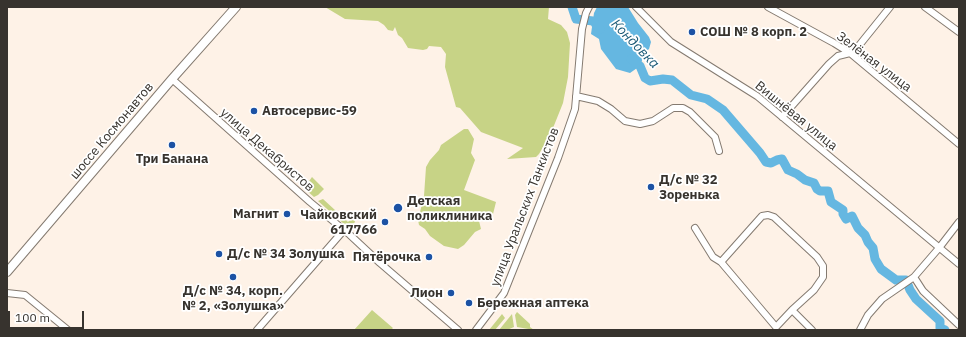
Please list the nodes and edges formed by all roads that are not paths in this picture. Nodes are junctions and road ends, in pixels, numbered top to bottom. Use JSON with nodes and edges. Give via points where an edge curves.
{"nodes":[{"id":1,"x":236,"y":7,"type":"edge"},
{"id":2,"x":636,"y":7,"type":"edge"},
{"id":3,"x":769,"y":7,"type":"edge"},
{"id":4,"x":890,"y":7,"type":"edge"},
{"id":5,"x":925,"y":7,"type":"edge"},
{"id":6,"x":588,"y":10,"type":"edge"},
{"id":7,"x":959,"y":32,"type":"edge"},
{"id":8,"x":850,"y":54,"type":"junction"},
{"id":9,"x":172,"y":79,"type":"junction"},
{"id":10,"x":576,"y":96,"type":"junction"},
{"id":11,"x":782,"y":117,"type":"junction"},
{"id":12,"x":959,"y":144,"type":"edge"},
{"id":13,"x":719,"y":151,"type":"dead end"},
{"id":14,"x":959,"y":222,"type":"edge"},
{"id":15,"x":695,"y":228,"type":"dead end"},
{"id":16,"x":344,"y":230,"type":"junction"},
{"id":17,"x":939,"y":248,"type":"junction"},
{"id":18,"x":721,"y":262,"type":"junction"},
{"id":19,"x":959,"y":264,"type":"edge"},
{"id":20,"x":7,"y":272,"type":"edge"},
{"id":21,"x":909,"y":280,"type":"junction"},
{"id":22,"x":7,"y":293,"type":"edge"},
{"id":23,"x":792,"y":310,"type":"junction"},
{"id":24,"x":959,"y":325,"type":"edge"},
{"id":25,"x":68,"y":330,"type":"edge"},
{"id":26,"x":257,"y":330,"type":"edge"},
{"id":27,"x":458,"y":330,"type":"edge"},
{"id":28,"x":476,"y":330,"type":"edge"},
{"id":29,"x":812,"y":330,"type":"edge"},
{"id":30,"x":860,"y":330,"type":"edge"}],
"edges":[{"from":1,"to":9,"type":"main road","name":"шоссе Космонавтов"},
{"from":2,"to":11,"type":"street","name":"Вишнёвая улица","via":[[671,42],[757,96]]},
{"from":3,"to":8,"type":"street","name":"Зелёная улица"},
{"from":4,"to":8,"type":"street"},
{"from":5,"to":7,"type":"street"},
{"from":6,"to":10,"type":"street","name":"улица Уральских Танкистов","via":[[582,29]]},
{"from":8,"to":11,"type":"street","via":[[838,56],[829,64]]},
{"from":8,"to":12,"type":"street","name":"Зелёная улица"},
{"from":9,"to":16,"type":"street","name":"улица Декабристов"},
{"from":9,"to":20,"type":"main road","name":"шоссе Космонавтов"},
{"from":10,"to":13,"type":"street","via":[[598,101],[625,121],[640,124],[653,121],[673,108],[683,108],[715,137]]},
{"from":10,"to":28,"type":"street","name":"улица Уральских Танкистов","via":[[575,109],[558,158],[504,293]]},
{"from":11,"to":17,"type":"street","name":"Вишнёвая улица"},
{"from":14,"to":17,"type":"street"},
{"from":15,"to":18,"type":"street","via":[[713,257]]},
{"from":16,"to":26,"type":"street"},
{"from":16,"to":27,"type":"street","name":"улица Декабристов"},
{"from":17,"to":19,"type":"street","name":"Вишнёвая улица"},
{"from":17,"to":21,"type":"street"},
{"from":18,"to":23,"type":"street","via":[[776,327]]},
{"from":18,"to":23,"type":"street","via":[[762,216],[774,217],[817,257],[824,270],[823,277],[814,290]]},
{"from":21,"to":24,"type":"street"},
{"from":21,"to":30,"type":"street","via":[[882,299],[868,315]]},
{"from":22,"to":25,"type":"street","via":[[25,295]]},
{"from":23,"to":29,"type":"street"}]}
